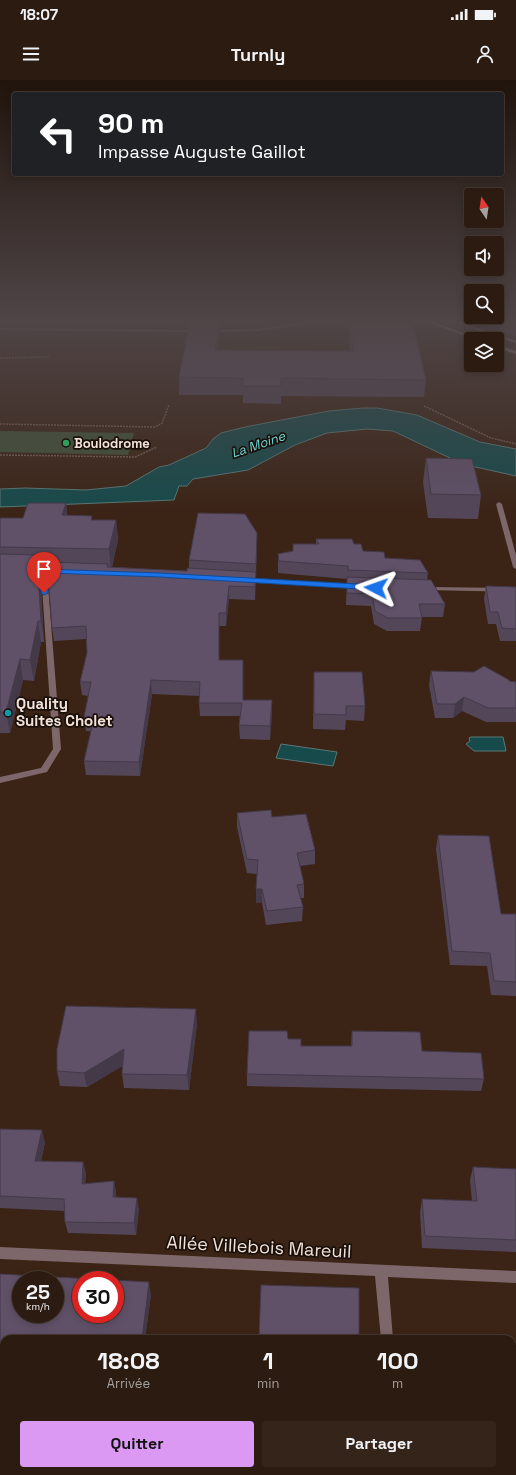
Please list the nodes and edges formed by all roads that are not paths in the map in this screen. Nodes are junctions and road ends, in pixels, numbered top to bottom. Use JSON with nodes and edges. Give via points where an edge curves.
{"nodes":[{"id":1,"x":499,"y":504,"type":"dead end"},
{"id":2,"x":516,"y":567,"type":"edge"},
{"id":3,"x":24,"y":570,"type":"edge"},
{"id":4,"x":44,"y":571,"type":"junction"},
{"id":5,"x":66,"y":572,"type":"edge"},
{"id":6,"x":236,"y":579,"type":"edge"},
{"id":7,"x":361,"y":587,"type":"edge"},
{"id":8,"x":423,"y":589,"type":"edge"},
{"id":9,"x":516,"y":590,"type":"edge"},
{"id":10,"x":0,"y":780,"type":"edge"},
{"id":11,"x":0,"y":1253,"type":"edge"},
{"id":12,"x":382,"y":1271,"type":"junction"},
{"id":13,"x":516,"y":1277,"type":"edge"},
{"id":14,"x":387,"y":1335,"type":"edge"}],
"edges":[{"from":1,"to":2,"type":"street"},
{"from":3,"to":4,"type":"street"},
{"from":4,"to":5,"type":"street"},
{"from":4,"to":10,"type":"street","via":[[57,750],[44,770]]},
{"from":6,"to":7,"type":"street"},
{"from":8,"to":9,"type":"street"},
{"from":11,"to":12,"type":"street","name":"Allée Villebois Mareuil"},
{"from":12,"to":13,"type":"street","name":"Allée Villebois Mareuil"},
{"from":12,"to":14,"type":"street"}]}
